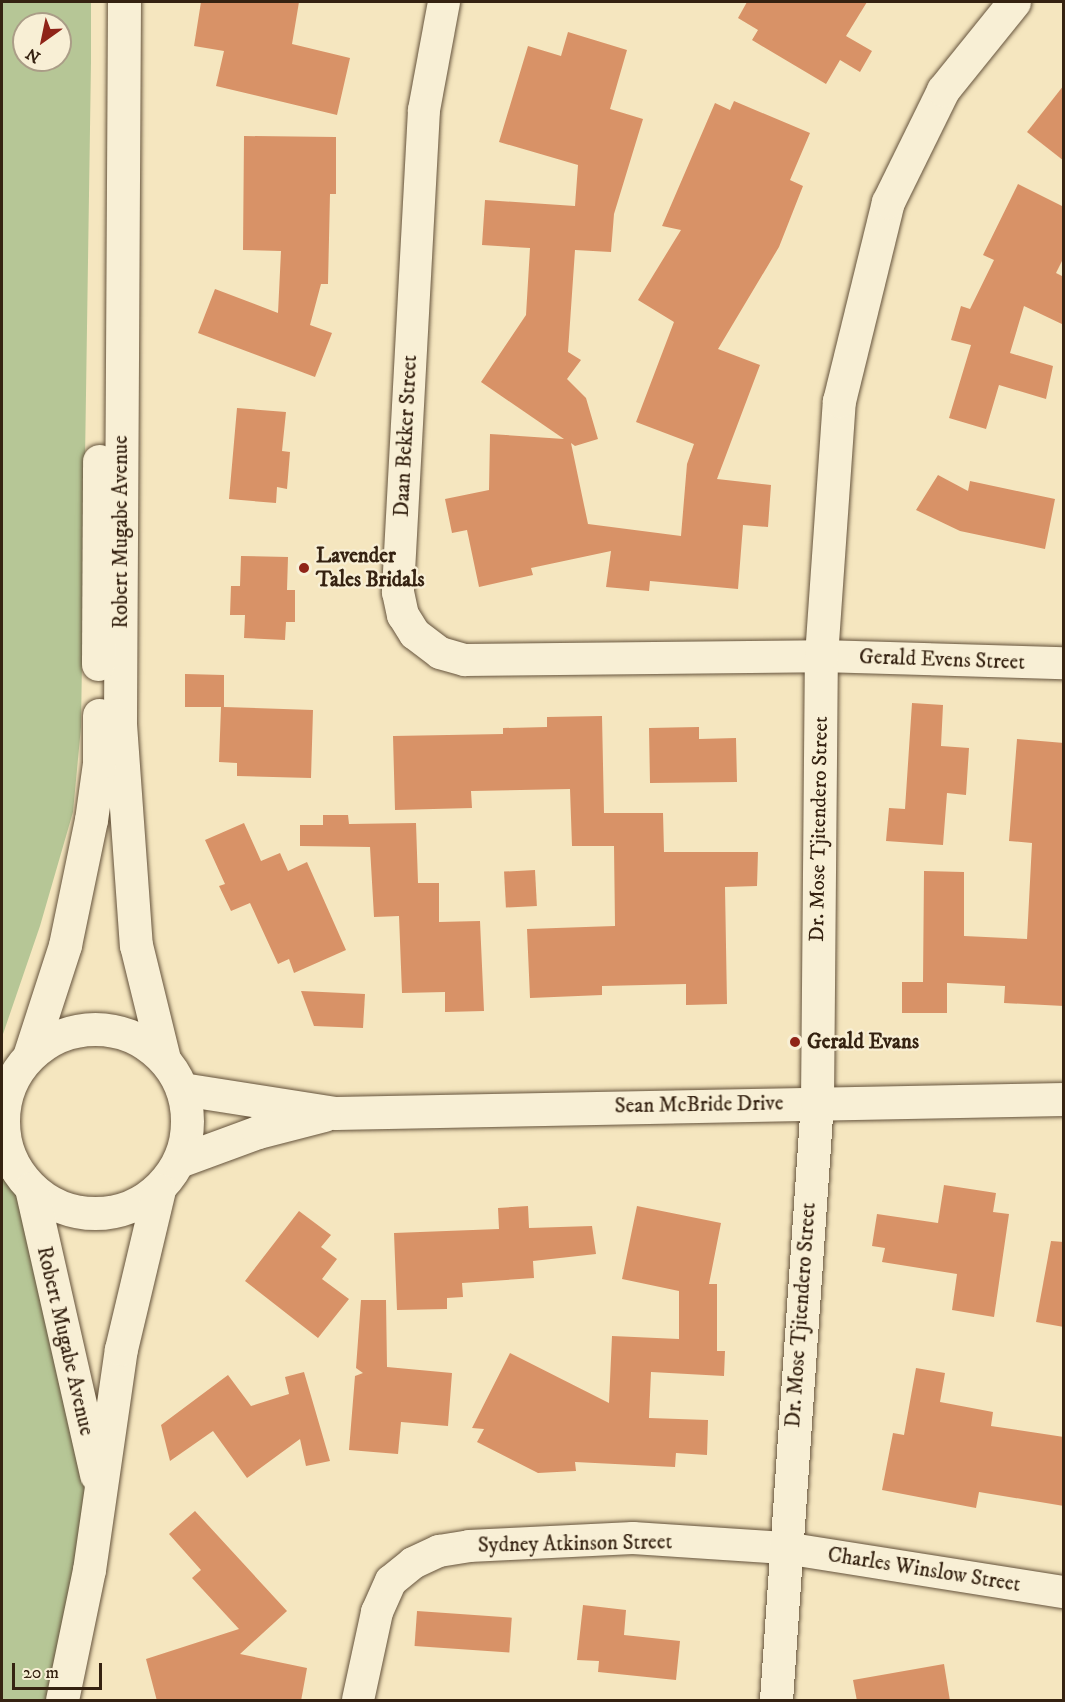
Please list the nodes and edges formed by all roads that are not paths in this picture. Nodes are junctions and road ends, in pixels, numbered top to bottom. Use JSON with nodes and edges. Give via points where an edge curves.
{"nodes":[{"id":1,"x":108,"y":2,"type":"edge"},
{"id":2,"x":124,"y":2,"type":"edge"},
{"id":3,"x":444,"y":2,"type":"edge"},
{"id":4,"x":1014,"y":2,"type":"edge"},
{"id":5,"x":821,"y":656,"type":"junction"},
{"id":6,"x":1064,"y":663,"type":"edge"},
{"id":7,"x":30,"y":1053,"type":"junction"},
{"id":8,"x":164,"y":1059,"type":"junction"},
{"id":9,"x":182,"y":1089,"type":"junction"},
{"id":10,"x":3,"y":1096,"type":"edge"},
{"id":11,"x":1064,"y":1100,"type":"edge"},
{"id":12,"x":817,"y":1102,"type":"junction"},
{"id":13,"x":334,"y":1113,"type":"junction"},
{"id":14,"x":179,"y":1161,"type":"junction"},
{"id":15,"x":15,"y":1172,"type":"edge"},
{"id":16,"x":159,"y":1189,"type":"junction"},
{"id":17,"x":100,"y":1494,"type":"junction"},
{"id":18,"x":785,"y":1548,"type":"junction"},
{"id":19,"x":1064,"y":1593,"type":"edge"},
{"id":20,"x":62,"y":1701,"type":"edge"},
{"id":21,"x":358,"y":1701,"type":"edge"},
{"id":22,"x":776,"y":1701,"type":"edge"}],
"edges":[{"from":1,"to":7,"type":"main road","name":"Robert Mugabe Avenue","via":[[97,567],[99,763],[65,945]]},
{"from":2,"to":8,"type":"main road","name":"Robert Mugabe Avenue","via":[[120,724],[136,945]]},
{"from":3,"to":5,"type":"street","name":"Daan Bekker Street","via":[[424,110],[398,592],[403,615],[416,634],[440,653],[465,660]]},
{"from":4,"to":5,"type":"main road","name":"Dr. Mose Tjitendero Street","via":[[943,90],[888,202],[839,401]]},
{"from":5,"to":6,"type":"street","name":"Gerald Evens Street"},
{"from":5,"to":12,"type":"main road","name":"Dr. Mose Tjitendero Street"},
{"from":7,"to":8,"type":"main road","via":[[55,1036],[74,1031],[113,1030],[141,1041]]},
{"from":7,"to":10,"type":"main road"},
{"from":8,"to":9,"type":"main road"},
{"from":9,"to":13,"type":"main road","name":"Sean McBride Drive"},
{"from":9,"to":14,"type":"main road","via":[[187,1113],[186,1138]]},
{"from":10,"to":15,"type":"main road","via":[[3,1130]]},
{"from":11,"to":12,"type":"main road","name":"Sean McBride Drive"},
{"from":12,"to":13,"type":"main road","name":"Sean McBride Drive"},
{"from":12,"to":18,"type":"main road","name":"Dr. Mose Tjitendero Street"},
{"from":13,"to":14,"type":"main road","name":"Sean McBride Drive","via":[[258,1132]]},
{"from":14,"to":16,"type":"main road"},
{"from":15,"to":16,"type":"main road","via":[[61,1208],[95,1214],[129,1208]]},
{"from":15,"to":17,"type":"main road","name":"Robert Mugabe Avenue"},
{"from":16,"to":17,"type":"main road","name":"Robert Mugabe Avenue","via":[[121,1349]]},
{"from":17,"to":20,"type":"main road","name":"Robert Mugabe Avenue"},
{"from":18,"to":19,"type":"street","name":"Charles Winslow Street"},
{"from":18,"to":21,"type":"street","name":"Sydney Atkinson Street","via":[[633,1538],[504,1542],[439,1551],[413,1563],[391,1581],[377,1612]]},
{"from":18,"to":22,"type":"main road","name":"Dr. Mose Tjitendero Street"}]}
